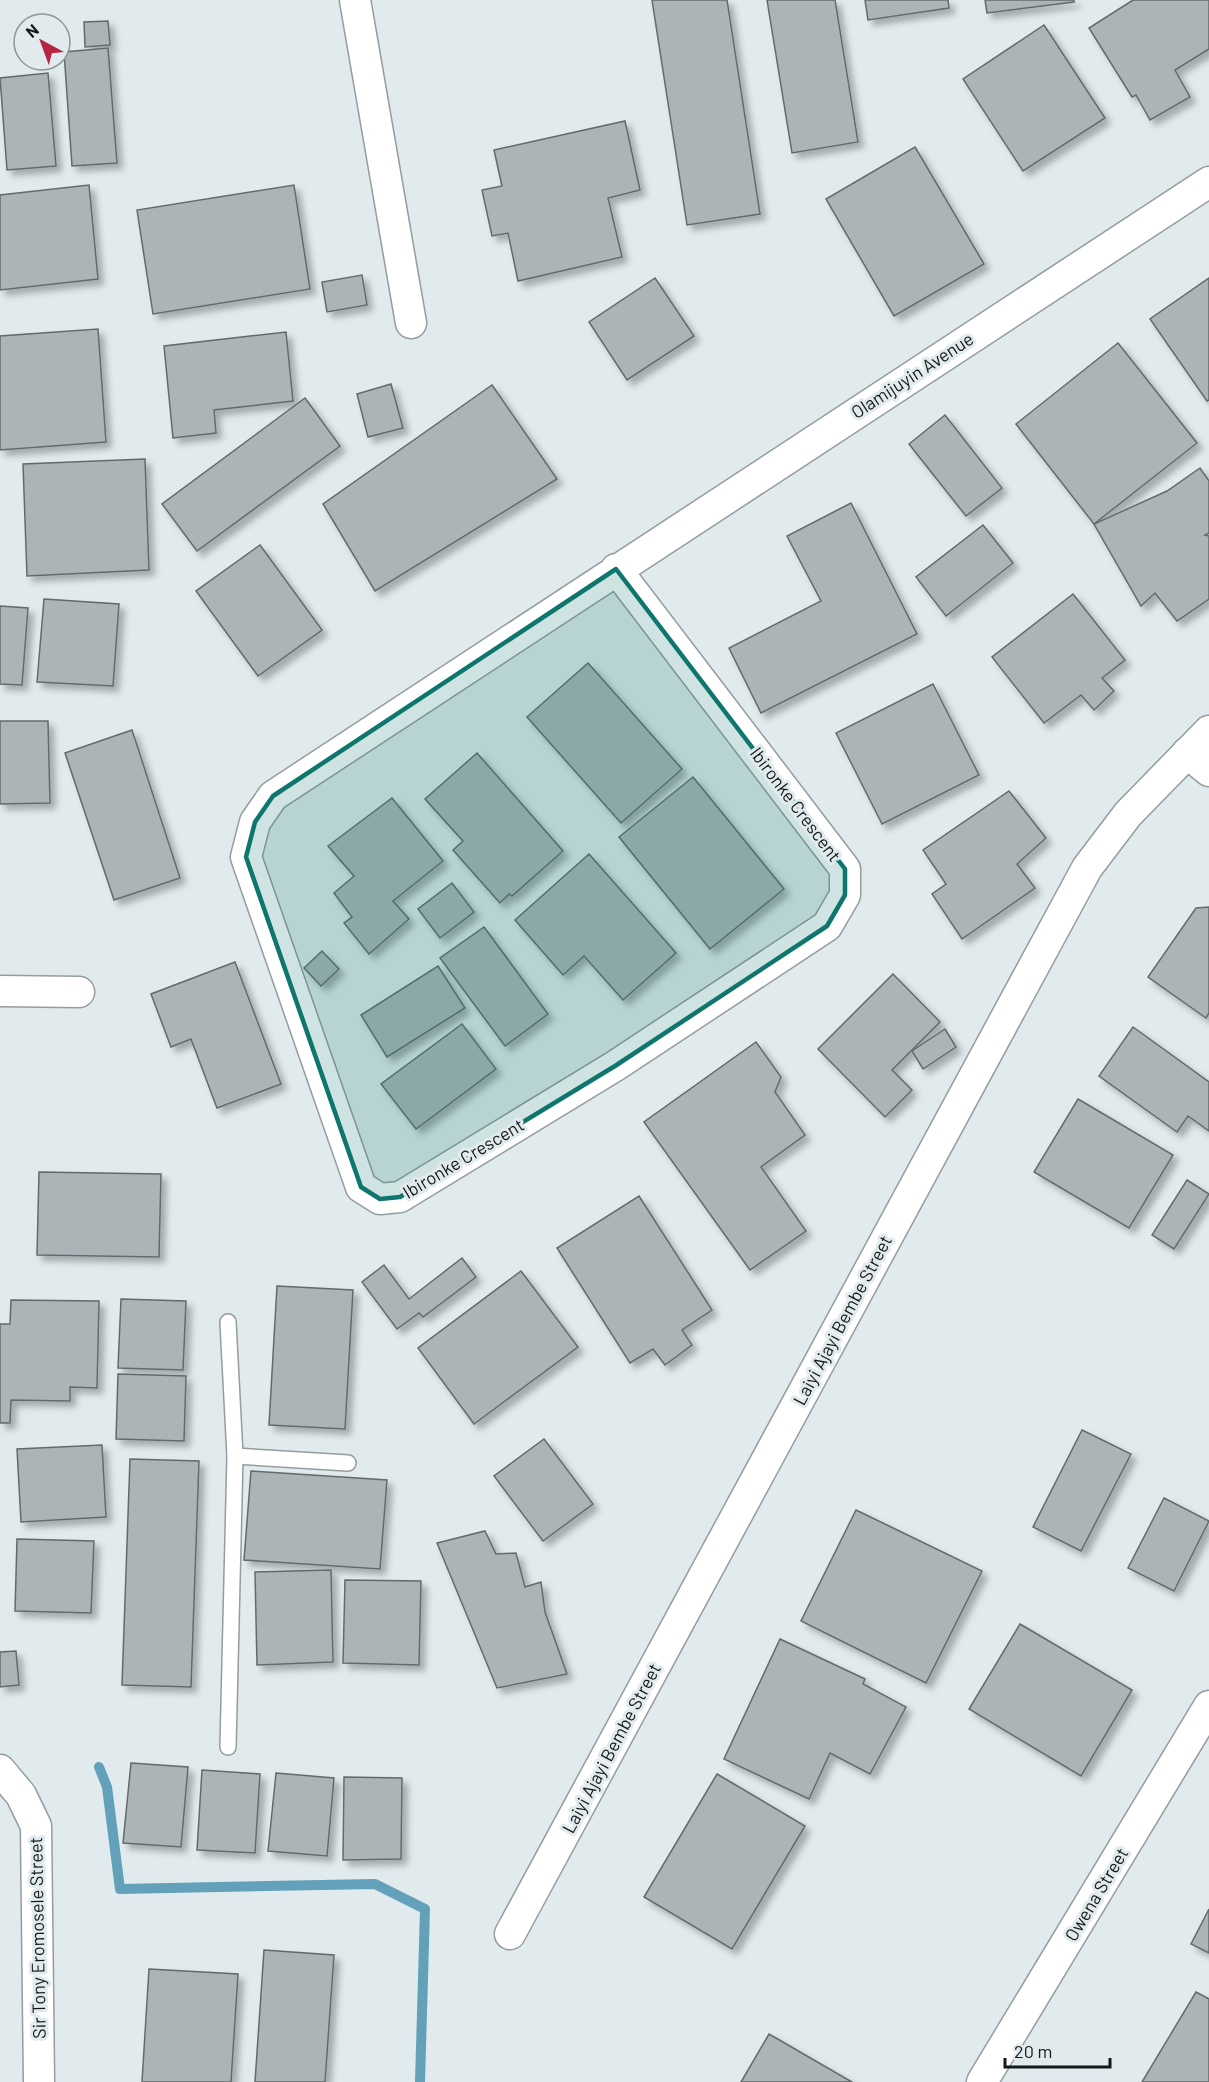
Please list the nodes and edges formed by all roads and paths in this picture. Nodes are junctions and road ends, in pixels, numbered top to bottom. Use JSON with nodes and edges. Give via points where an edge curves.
{"nodes":[{"id":1,"x":355,"y":0,"type":"edge"},
{"id":2,"x":1209,"y":182,"type":"edge"},
{"id":3,"x":411,"y":323,"type":"dead end"},
{"id":4,"x":616,"y":569,"type":"junction"},
{"id":5,"x":1209,"y":731,"type":"edge"},
{"id":6,"x":1198,"y":762,"type":"edge"},
{"id":7,"x":0,"y":991,"type":"edge"},
{"id":8,"x":80,"y":992,"type":"dead end"},
{"id":9,"x":228,"y":1322,"type":"dead end"},
{"id":10,"x":235,"y":1456,"type":"junction"},
{"id":11,"x":348,"y":1463,"type":"dead end"},
{"id":12,"x":1209,"y":1706,"type":"edge"},
{"id":13,"x":228,"y":1748,"type":"dead end"},
{"id":14,"x":0,"y":1770,"type":"edge"},
{"id":15,"x":510,"y":1934,"type":"dead end"},
{"id":16,"x":39,"y":2082,"type":"edge"},
{"id":17,"x":982,"y":2082,"type":"edge"}],
"edges":[{"from":1,"to":3,"type":"street"},
{"from":2,"to":4,"type":"street","name":"Olamijuyin Avenue"},
{"from":4,"to":4,"type":"street","name":"Ibironke Crescent","via":[[273,795],[255,822],[246,856],[361,1187],[380,1198],[400,1197],[615,1066],[827,926],[845,895],[845,869]]},
{"from":5,"to":6,"type":"street","name":"Laiyi Ajayi Bembe Street"},
{"from":6,"to":15,"type":"street","name":"Laiyi Ajayi Bembe Street","via":[[1128,814],[1086,868]]},
{"from":7,"to":8,"type":"street"},
{"from":9,"to":10,"type":"lane"},
{"from":10,"to":11,"type":"lane"},
{"from":10,"to":13,"type":"lane"},
{"from":12,"to":17,"type":"street","name":"Owena Street"},
{"from":14,"to":16,"type":"street","name":"Sir Tony Eromosele Street","via":[[21,1795],[36,1826]]}]}
